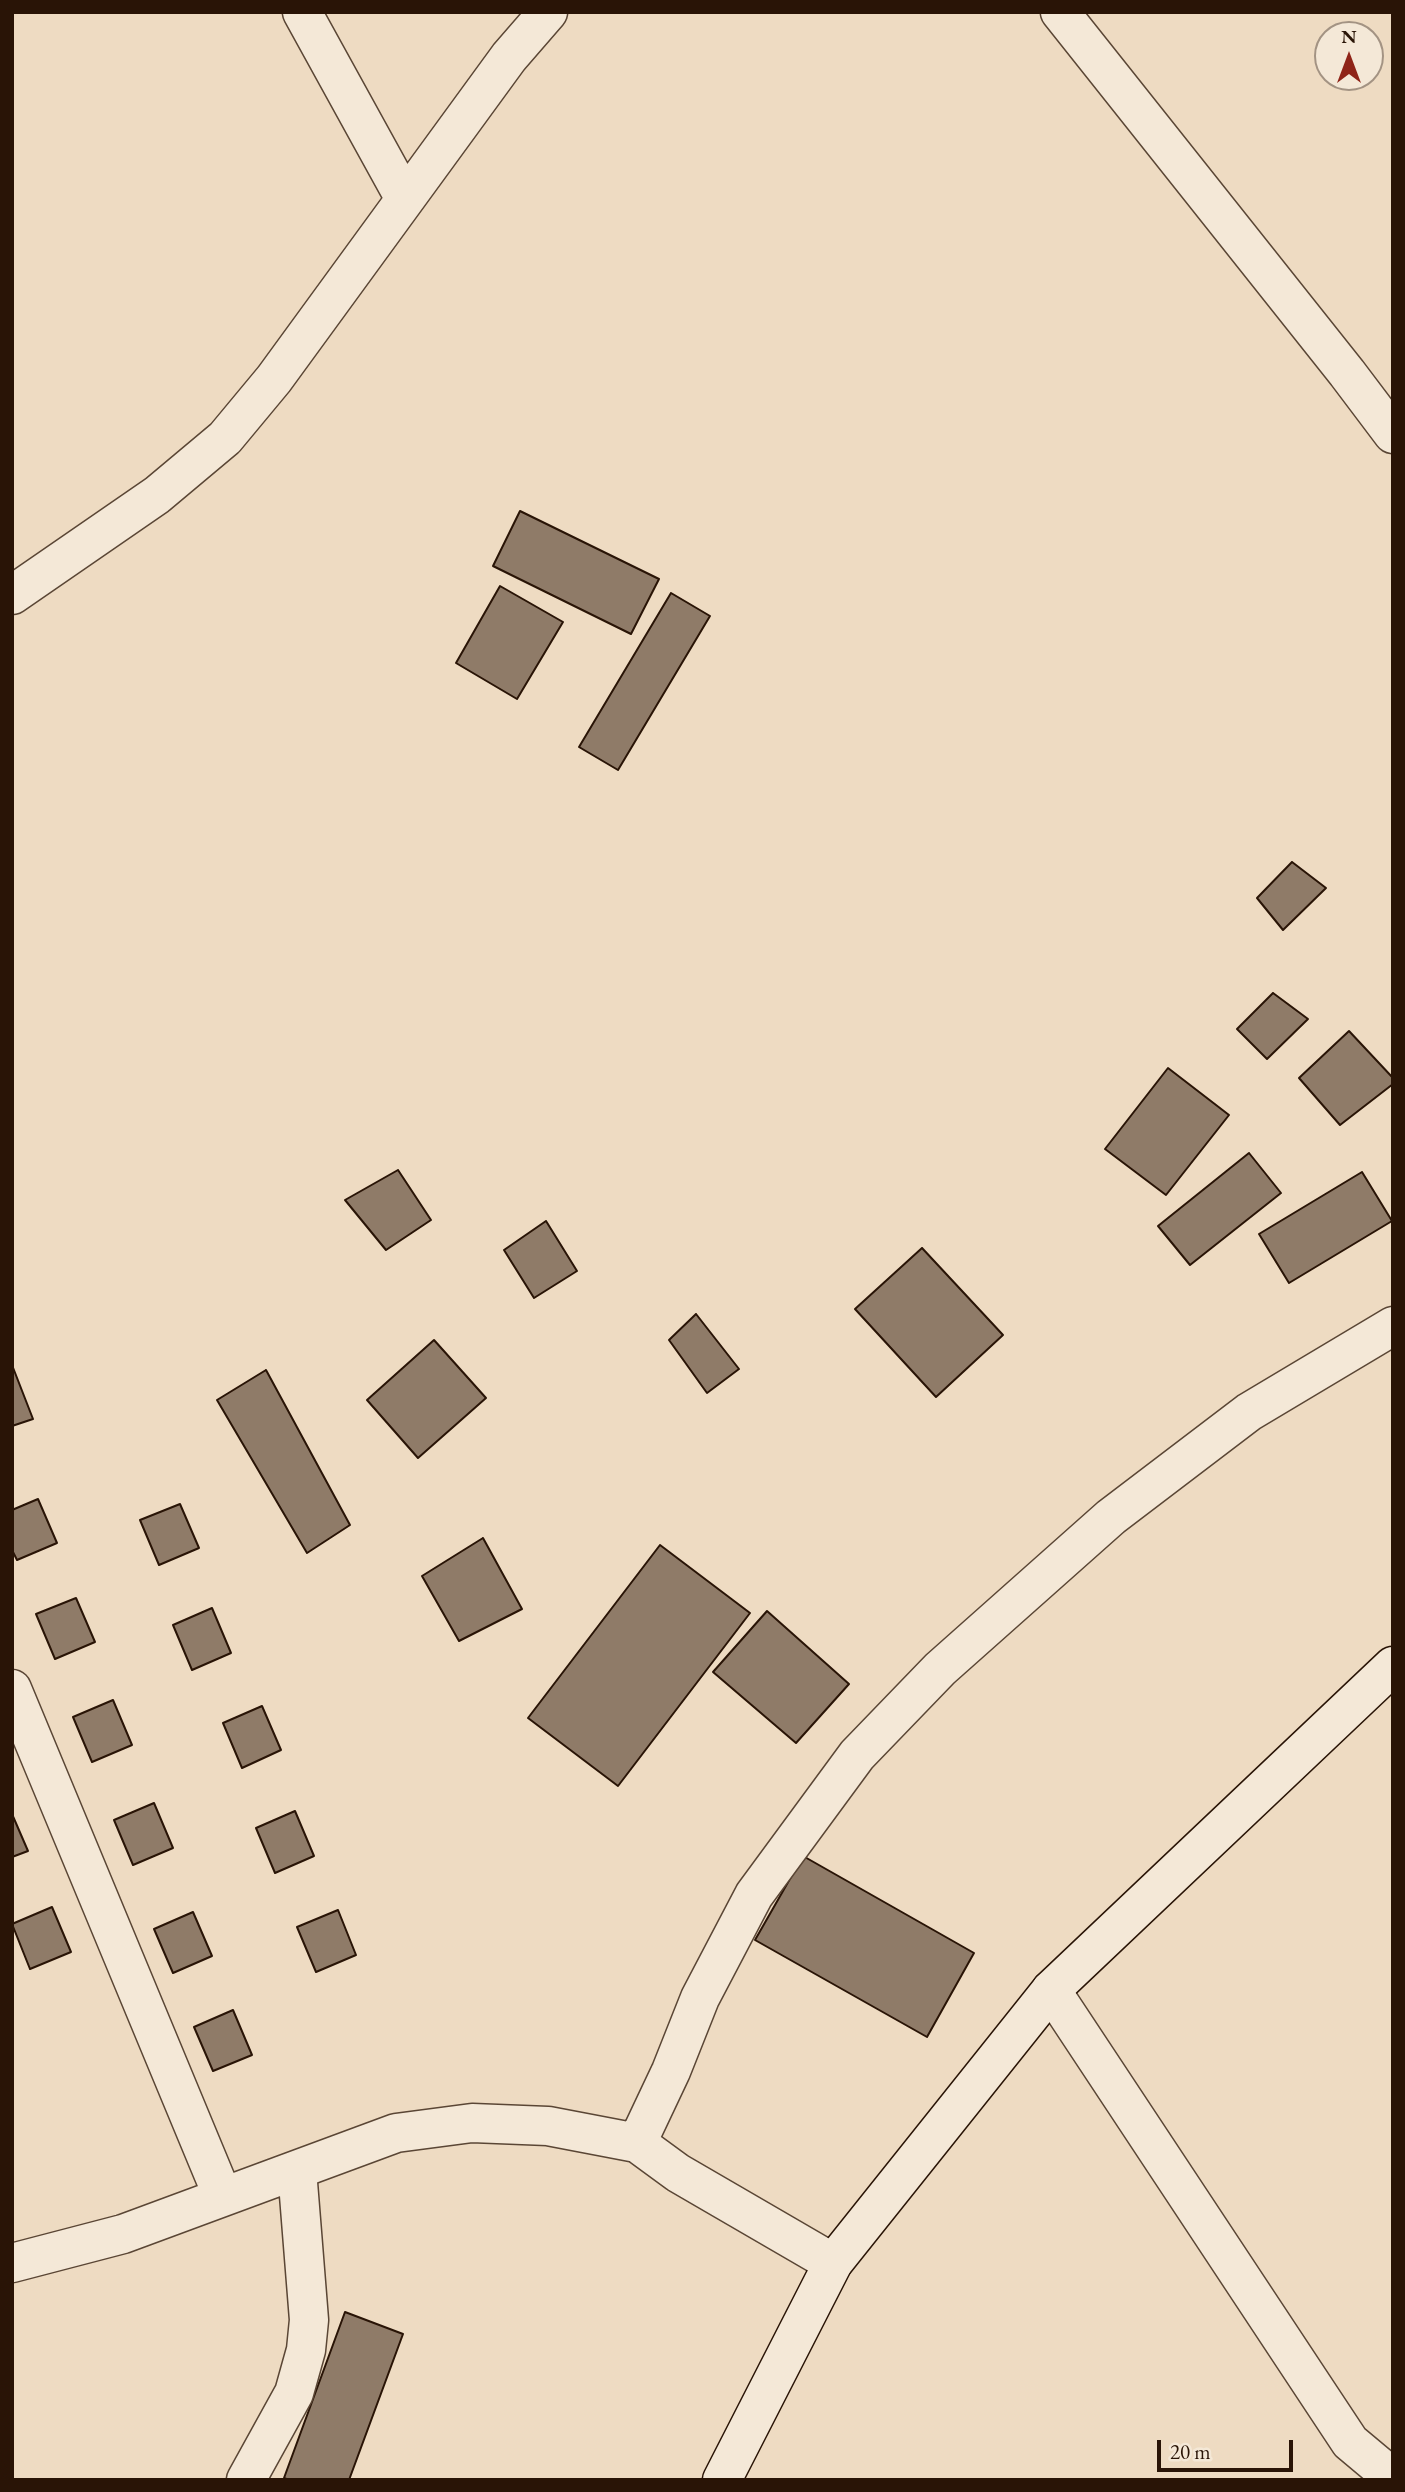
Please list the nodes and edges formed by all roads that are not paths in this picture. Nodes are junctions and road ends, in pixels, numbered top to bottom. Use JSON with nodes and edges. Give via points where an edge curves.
{"nodes":[{"id":1,"x":302,"y":12,"type":"edge"},
{"id":2,"x":548,"y":12,"type":"edge"},
{"id":3,"x":1060,"y":12,"type":"edge"},
{"id":4,"x":405,"y":200,"type":"junction"},
{"id":5,"x":1393,"y":434,"type":"edge"},
{"id":6,"x":12,"y":595,"type":"edge"},
{"id":7,"x":1393,"y":1326,"type":"edge"},
{"id":8,"x":1393,"y":1665,"type":"edge"},
{"id":9,"x":12,"y":1689,"type":"edge"},
{"id":10,"x":1051,"y":1990,"type":"junction"},
{"id":11,"x":637,"y":2143,"type":"junction"},
{"id":12,"x":297,"y":2170,"type":"junction"},
{"id":13,"x":223,"y":2197,"type":"junction"},
{"id":14,"x":12,"y":2263,"type":"edge"},
{"id":15,"x":833,"y":2263,"type":"junction"},
{"id":16,"x":1393,"y":2478,"type":"edge"},
{"id":17,"x":246,"y":2480,"type":"edge"},
{"id":18,"x":722,"y":2480,"type":"edge"}],
"edges":[{"from":1,"to":4,"type":"street"},
{"from":2,"to":4,"type":"street","via":[[509,57]]},
{"from":3,"to":5,"type":"street"},
{"from":4,"to":6,"type":"street","via":[[225,438],[157,495]]},
{"from":7,"to":11,"type":"street","via":[[1249,1412],[1111,1517],[940,1669],[857,1755],[754,1895],[700,1998]]},
{"from":8,"to":10,"type":"street"},
{"from":9,"to":13,"type":"street"},
{"from":10,"to":15,"type":"street"},
{"from":10,"to":16,"type":"street","via":[[1350,2442]]},
{"from":11,"to":12,"type":"street","via":[[548,2126],[472,2123],[396,2133]]},
{"from":11,"to":15,"type":"street","via":[[678,2173]]},
{"from":12,"to":13,"type":"street"},
{"from":12,"to":17,"type":"street","via":[[309,2320],[306,2350],[294,2393]]},
{"from":13,"to":14,"type":"street","via":[[123,2234]]},
{"from":15,"to":18,"type":"street"}]}
